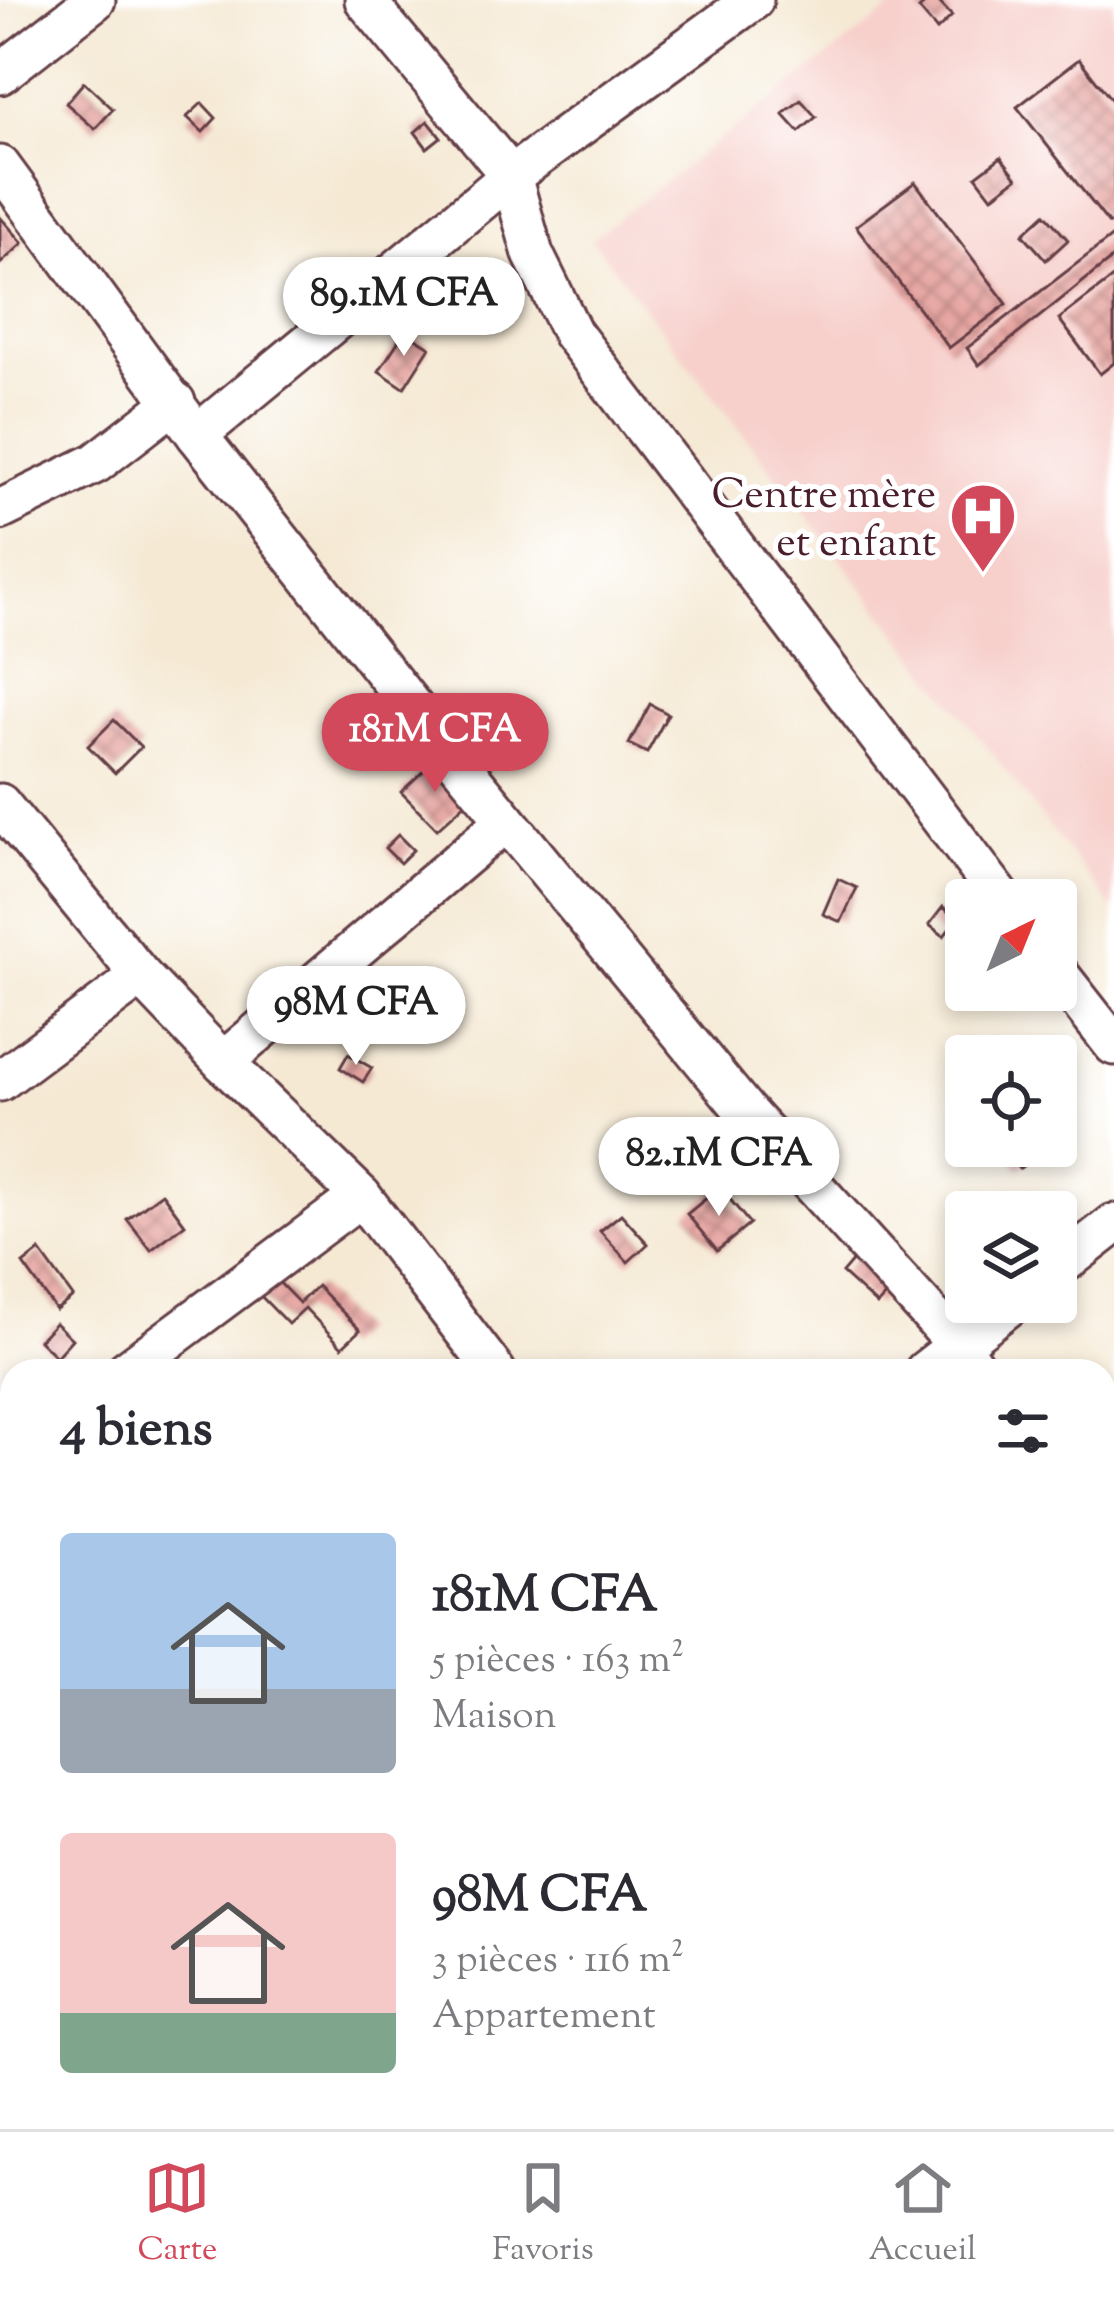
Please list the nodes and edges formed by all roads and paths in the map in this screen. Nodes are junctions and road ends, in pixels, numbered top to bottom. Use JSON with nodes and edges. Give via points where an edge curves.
{"nodes":[{"id":1,"x":95,"y":0,"type":"edge"},
{"id":2,"x":365,"y":0,"type":"edge"},
{"id":3,"x":745,"y":2,"type":"edge"},
{"id":4,"x":0,"y":74,"type":"edge"},
{"id":5,"x":0,"y":166,"type":"edge"},
{"id":6,"x":511,"y":176,"type":"junction"},
{"id":7,"x":186,"y":418,"type":"junction"},
{"id":8,"x":0,"y":510,"type":"edge"},
{"id":9,"x":0,"y":804,"type":"edge"},
{"id":10,"x":506,"y":821,"type":"junction"},
{"id":11,"x":987,"y":879,"type":"edge"},
{"id":12,"x":141,"y":976,"type":"junction"},
{"id":13,"x":1077,"y":998,"type":"edge"},
{"id":14,"x":1114,"y":1045,"type":"edge"},
{"id":15,"x":224,"y":1063,"type":"junction"},
{"id":16,"x":0,"y":1082,"type":"edge"},
{"id":17,"x":361,"y":1196,"type":"junction"},
{"id":18,"x":1114,"y":1224,"type":"edge"},
{"id":19,"x":1077,"y":1253,"type":"edge"},
{"id":20,"x":997,"y":1323,"type":"edge"},
{"id":21,"x":968,"y":1358,"type":"edge"},
{"id":22,"x":143,"y":1359,"type":"edge"},
{"id":23,"x":486,"y":1359,"type":"edge"}],
"edges":[{"from":1,"to":4,"type":"street"},
{"from":2,"to":6,"type":"street"},
{"from":3,"to":6,"type":"street"},
{"from":5,"to":7,"type":"street"},
{"from":6,"to":7,"type":"street"},
{"from":6,"to":11,"type":"street","via":[[533,254],[572,333]]},
{"from":7,"to":8,"type":"street"},
{"from":7,"to":10,"type":"street"},
{"from":9,"to":12,"type":"street"},
{"from":10,"to":15,"type":"street"},
{"from":10,"to":21,"type":"street","via":[[746,1112]]},
{"from":12,"to":15,"type":"street"},
{"from":12,"to":16,"type":"street"},
{"from":13,"to":14,"type":"street"},
{"from":15,"to":17,"type":"street"},
{"from":17,"to":22,"type":"street"},
{"from":17,"to":23,"type":"street"},
{"from":18,"to":19,"type":"street"},
{"from":20,"to":21,"type":"street"}]}
